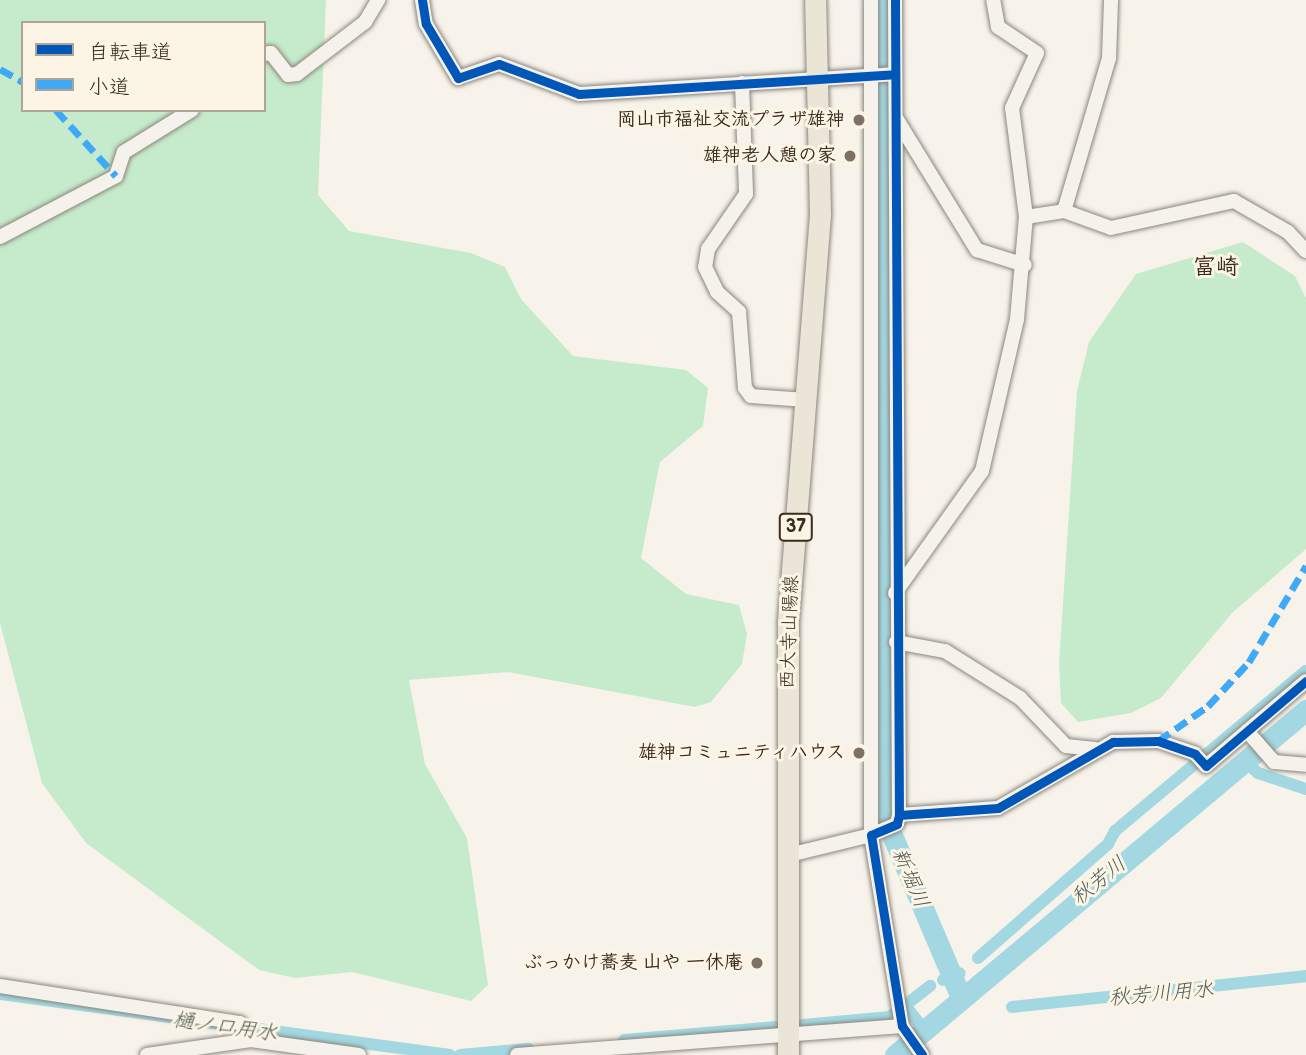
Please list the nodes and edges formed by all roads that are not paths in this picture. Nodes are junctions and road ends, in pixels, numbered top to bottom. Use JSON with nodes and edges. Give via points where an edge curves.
{"nodes":[{"id":1,"x":378,"y":0,"type":"edge"},
{"id":2,"x":422,"y":0,"type":"edge"},
{"id":3,"x":815,"y":0,"type":"edge"},
{"id":4,"x":871,"y":0,"type":"edge"},
{"id":5,"x":895,"y":0,"type":"edge"},
{"id":6,"x":993,"y":0,"type":"edge"},
{"id":7,"x":1111,"y":0,"type":"edge"},
{"id":8,"x":266,"y":54,"type":"edge"},
{"id":9,"x":873,"y":74,"type":"junction"},
{"id":10,"x":892,"y":74,"type":"junction"},
{"id":11,"x":819,"y":75,"type":"junction"},
{"id":12,"x":742,"y":83,"type":"junction"},
{"id":13,"x":189,"y":112,"type":"edge"},
{"id":14,"x":896,"y":118,"type":"junction"},
{"id":15,"x":1064,"y":211,"type":"junction"},
{"id":16,"x":1026,"y":217,"type":"junction"},
{"id":17,"x":0,"y":237,"type":"edge"},
{"id":18,"x":1306,"y":251,"type":"edge"},
{"id":19,"x":1025,"y":265,"type":"junction"},
{"id":20,"x":882,"y":361,"type":"junction"},
{"id":21,"x":806,"y":400,"type":"junction"},
{"id":22,"x":884,"y":572,"type":"junction"},
{"id":23,"x":895,"y":593,"type":"junction"},
{"id":24,"x":896,"y":642,"type":"junction"},
{"id":25,"x":1306,"y":681,"type":"edge"},
{"id":26,"x":884,"y":717,"type":"junction"},
{"id":27,"x":1247,"y":731,"type":"junction"},
{"id":28,"x":1097,"y":749,"type":"junction"},
{"id":29,"x":1306,"y":765,"type":"edge"},
{"id":30,"x":898,"y":820,"type":"junction"},
{"id":31,"x":874,"y":834,"type":"junction"},
{"id":32,"x":789,"y":855,"type":"junction"},
{"id":33,"x":0,"y":986,"type":"edge"},
{"id":34,"x":903,"y":1028,"type":"junction"},
{"id":35,"x":251,"y":1040,"type":"junction"},
{"id":36,"x":788,"y":1045,"type":"edge"},
{"id":37,"x":921,"y":1054,"type":"edge"},
{"id":38,"x":147,"y":1055,"type":"edge"},
{"id":39,"x":359,"y":1055,"type":"edge"},
{"id":40,"x":517,"y":1055,"type":"edge"}],
"edges":[{"from":1,"to":8,"type":"street","via":[[365,22],[297,74],[288,75],[271,53]]},
{"from":2,"to":12,"type":"street","via":[[426,24],[458,78],[499,64],[579,94]]},
{"from":3,"to":11,"type":"main road","name":"西大寺山陽線","number":"37"},
{"from":4,"to":9,"type":"street"},
{"from":5,"to":10,"type":"street"},
{"from":6,"to":16,"type":"street","via":[[998,27],[1037,53],[1012,108]]},
{"from":7,"to":15,"type":"street","via":[[1109,58]]},
{"from":9,"to":10,"type":"street"},
{"from":9,"to":11,"type":"street"},
{"from":9,"to":20,"type":"street"},
{"from":10,"to":14,"type":"street"},
{"from":11,"to":12,"type":"street"},
{"from":11,"to":21,"type":"main road","name":"西大寺山陽線","number":"37","via":[[820,214]]},
{"from":12,"to":21,"type":"street","via":[[746,194],[709,249],[705,267],[717,292],[739,312],[745,388],[751,396]]},
{"from":13,"to":17,"type":"street","via":[[124,152],[116,176]]},
{"from":14,"to":19,"type":"street","via":[[977,250]]},
{"from":14,"to":20,"type":"street"},
{"from":15,"to":16,"type":"street"},
{"from":15,"to":18,"type":"street","via":[[1111,228],[1234,201],[1288,232]]},
{"from":16,"to":19,"type":"street"},
{"from":19,"to":23,"type":"street","via":[[982,471]]},
{"from":20,"to":22,"type":"street"},
{"from":20,"to":22,"type":"street"},
{"from":21,"to":32,"type":"main road","name":"西大寺山陽線","number":"37","via":[[789,621]]},
{"from":22,"to":23,"type":"street"},
{"from":22,"to":26,"type":"street"},
{"from":23,"to":24,"type":"street"},
{"from":24,"to":26,"type":"street"},
{"from":24,"to":28,"type":"street","via":[[945,652],[1020,698],[1066,746]]},
{"from":25,"to":27,"type":"street"},
{"from":26,"to":30,"type":"street"},
{"from":26,"to":31,"type":"street"},
{"from":27,"to":28,"type":"street","via":[[1206,766],[1158,741],[1112,742]]},
{"from":27,"to":29,"type":"street","via":[[1274,762]]},
{"from":28,"to":30,"type":"street","via":[[998,808]]},
{"from":30,"to":31,"type":"street"},
{"from":31,"to":32,"type":"street"},
{"from":31,"to":34,"type":"street"},
{"from":32,"to":36,"type":"main road","name":"西大寺山陽線","number":"37"},
{"from":33,"to":35,"type":"street","via":[[240,1023]]},
{"from":34,"to":36,"type":"street"},
{"from":34,"to":37,"type":"street"},
{"from":35,"to":38,"type":"street"},
{"from":35,"to":39,"type":"street"},
{"from":36,"to":40,"type":"street"}]}
